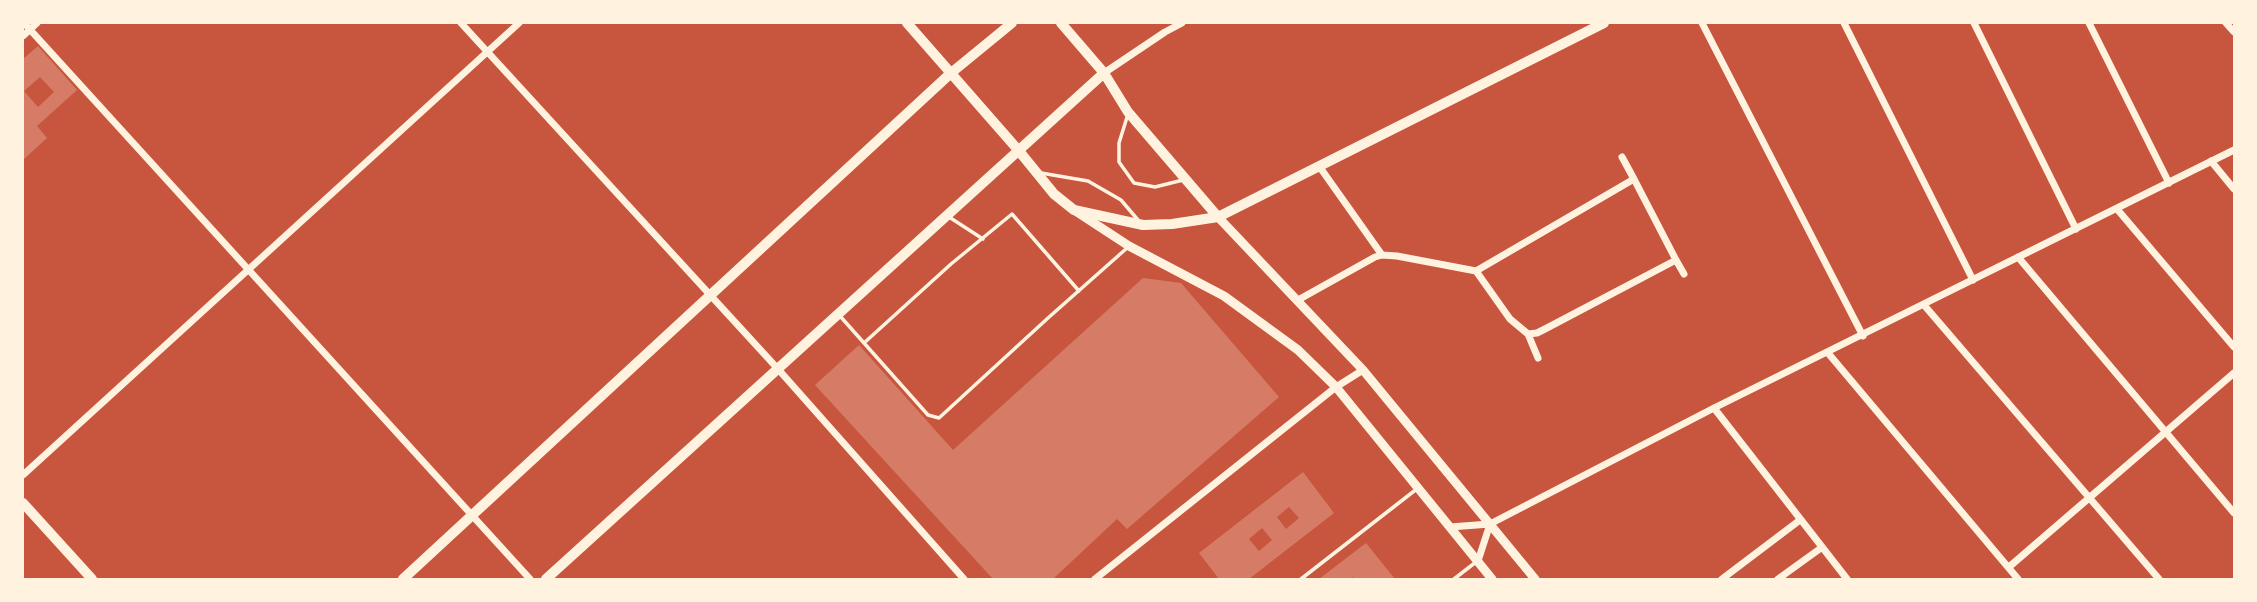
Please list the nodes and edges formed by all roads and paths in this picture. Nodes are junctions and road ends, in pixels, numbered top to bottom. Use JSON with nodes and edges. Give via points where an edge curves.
{"nodes":[{"id":1,"x":37,"y":23,"type":"edge"},
{"id":2,"x":461,"y":23,"type":"edge"},
{"id":3,"x":519,"y":23,"type":"edge"},
{"id":4,"x":907,"y":23,"type":"edge"},
{"id":5,"x":1012,"y":23,"type":"edge"},
{"id":6,"x":1061,"y":23,"type":"edge"},
{"id":7,"x":1182,"y":23,"type":"edge"},
{"id":8,"x":1604,"y":23,"type":"edge"},
{"id":9,"x":1702,"y":23,"type":"edge"},
{"id":10,"x":1843,"y":23,"type":"edge"},
{"id":11,"x":1974,"y":23,"type":"edge"},
{"id":12,"x":2089,"y":23,"type":"edge"},
{"id":13,"x":2226,"y":23,"type":"edge"},
{"id":14,"x":27,"y":26,"type":"edge"},
{"id":15,"x":2234,"y":32,"type":"edge"},
{"id":16,"x":23,"y":36,"type":"edge"},
{"id":17,"x":487,"y":52,"type":"junction"},
{"id":18,"x":951,"y":72,"type":"junction"},
{"id":19,"x":1104,"y":73,"type":"junction"},
{"id":20,"x":1128,"y":112,"type":"junction"},
{"id":21,"x":1019,"y":150,"type":"junction"},
{"id":22,"x":2234,"y":150,"type":"edge"},
{"id":23,"x":1622,"y":157,"type":"dead end"},
{"id":24,"x":2211,"y":162,"type":"junction"},
{"id":25,"x":1319,"y":166,"type":"junction"},
{"id":26,"x":1036,"y":172,"type":"junction"},
{"id":27,"x":1187,"y":179,"type":"junction"},
{"id":28,"x":1634,"y":179,"type":"junction"},
{"id":29,"x":2169,"y":183,"type":"junction"},
{"id":30,"x":2234,"y":189,"type":"edge"},
{"id":31,"x":2117,"y":209,"type":"junction"},
{"id":32,"x":1074,"y":210,"type":"junction"},
{"id":33,"x":947,"y":216,"type":"junction"},
{"id":34,"x":1219,"y":217,"type":"junction"},
{"id":35,"x":1143,"y":225,"type":"junction"},
{"id":36,"x":2076,"y":229,"type":"junction"},
{"id":37,"x":982,"y":239,"type":"junction"},
{"id":38,"x":1129,"y":246,"type":"junction"},
{"id":39,"x":1382,"y":256,"type":"junction"},
{"id":40,"x":2018,"y":257,"type":"junction"},
{"id":41,"x":1676,"y":260,"type":"junction"},
{"id":42,"x":248,"y":270,"type":"junction"},
{"id":43,"x":1476,"y":271,"type":"junction"},
{"id":44,"x":1684,"y":274,"type":"dead end"},
{"id":45,"x":1973,"y":280,"type":"junction"},
{"id":46,"x":1079,"y":291,"type":"junction"},
{"id":47,"x":709,"y":296,"type":"junction"},
{"id":48,"x":1298,"y":300,"type":"junction"},
{"id":49,"x":1924,"y":304,"type":"junction"},
{"id":50,"x":838,"y":314,"type":"junction"},
{"id":51,"x":1528,"y":334,"type":"junction"},
{"id":52,"x":1863,"y":336,"type":"junction"},
{"id":53,"x":864,"y":343,"type":"junction"},
{"id":54,"x":2234,"y":347,"type":"edge"},
{"id":55,"x":1828,"y":353,"type":"junction"},
{"id":56,"x":1538,"y":358,"type":"dead end"},
{"id":57,"x":778,"y":369,"type":"junction"},
{"id":58,"x":1363,"y":370,"type":"junction"},
{"id":59,"x":2234,"y":373,"type":"edge"},
{"id":60,"x":1336,"y":387,"type":"junction"},
{"id":61,"x":1714,"y":408,"type":"junction"},
{"id":62,"x":2166,"y":432,"type":"junction"},
{"id":63,"x":23,"y":475,"type":"edge"},
{"id":64,"x":1418,"y":488,"type":"junction"},
{"id":65,"x":2089,"y":498,"type":"junction"},
{"id":66,"x":23,"y":503,"type":"edge"},
{"id":67,"x":2234,"y":513,"type":"edge"},
{"id":68,"x":472,"y":515,"type":"junction"},
{"id":69,"x":1800,"y":520,"type":"junction"},
{"id":70,"x":1490,"y":524,"type":"junction"},
{"id":71,"x":1450,"y":527,"type":"junction"},
{"id":72,"x":1821,"y":548,"type":"junction"},
{"id":73,"x":1478,"y":561,"type":"junction"},
{"id":74,"x":2009,"y":567,"type":"junction"},
{"id":75,"x":92,"y":579,"type":"edge"},
{"id":76,"x":403,"y":579,"type":"edge"},
{"id":77,"x":530,"y":579,"type":"edge"},
{"id":78,"x":546,"y":579,"type":"edge"},
{"id":79,"x":964,"y":579,"type":"edge"},
{"id":80,"x":1095,"y":579,"type":"edge"},
{"id":81,"x":1301,"y":579,"type":"edge"},
{"id":82,"x":1454,"y":579,"type":"edge"},
{"id":83,"x":1492,"y":579,"type":"edge"},
{"id":84,"x":1535,"y":579,"type":"edge"},
{"id":85,"x":1722,"y":579,"type":"edge"},
{"id":86,"x":1778,"y":579,"type":"edge"},
{"id":87,"x":1847,"y":579,"type":"edge"},
{"id":88,"x":2018,"y":579,"type":"edge"},
{"id":89,"x":2159,"y":579,"type":"edge"}],
"edges":[{"from":1,"to":14,"type":"street"},
{"from":2,"to":17,"type":"street"},
{"from":3,"to":17,"type":"street"},
{"from":4,"to":18,"type":"main road"},
{"from":5,"to":18,"type":"main road"},
{"from":6,"to":19,"type":"main road"},
{"from":7,"to":19,"type":"street"},
{"from":8,"to":25,"type":"main road"},
{"from":9,"to":52,"type":"street"},
{"from":10,"to":45,"type":"street"},
{"from":11,"to":36,"type":"street"},
{"from":12,"to":29,"type":"street"},
{"from":13,"to":15,"type":"street"},
{"from":14,"to":16,"type":"street"},
{"from":14,"to":42,"type":"street"},
{"from":17,"to":42,"type":"street"},
{"from":17,"to":47,"type":"street"},
{"from":18,"to":21,"type":"main road"},
{"from":18,"to":47,"type":"main road"},
{"from":19,"to":20,"type":"main road"},
{"from":19,"to":21,"type":"main road"},
{"from":20,"to":27,"type":"main road"},
{"from":20,"to":27,"type":"lane","via":[[1119,162],[1134,183],[1156,187]]},
{"from":21,"to":26,"type":"main road"},
{"from":21,"to":33,"type":"main road"},
{"from":22,"to":24,"type":"street"},
{"from":23,"to":28,"type":"street"},
{"from":24,"to":29,"type":"street"},
{"from":24,"to":30,"type":"street"},
{"from":25,"to":34,"type":"main road"},
{"from":25,"to":39,"type":"street"},
{"from":26,"to":32,"type":"main road"},
{"from":26,"to":35,"type":"lane","via":[[1088,181],[1121,200]]},
{"from":27,"to":34,"type":"main road"},
{"from":28,"to":41,"type":"street"},
{"from":28,"to":43,"type":"street"},
{"from":29,"to":31,"type":"street"},
{"from":31,"to":36,"type":"street"},
{"from":31,"to":54,"type":"street"},
{"from":32,"to":35,"type":"main road"},
{"from":32,"to":38,"type":"street"},
{"from":33,"to":37,"type":"lane"},
{"from":33,"to":50,"type":"main road"},
{"from":34,"to":35,"type":"main road"},
{"from":34,"to":48,"type":"street"},
{"from":36,"to":40,"type":"street"},
{"from":37,"to":46,"type":"lane","via":[[1012,214]]},
{"from":37,"to":53,"type":"lane"},
{"from":38,"to":46,"type":"lane"},
{"from":38,"to":60,"type":"street","via":[[1224,296],[1298,350]]},
{"from":39,"to":43,"type":"street"},
{"from":39,"to":48,"type":"street"},
{"from":40,"to":45,"type":"street"},
{"from":40,"to":62,"type":"street"},
{"from":41,"to":44,"type":"street"},
{"from":41,"to":51,"type":"street"},
{"from":42,"to":63,"type":"street"},
{"from":42,"to":68,"type":"street"},
{"from":43,"to":51,"type":"street","via":[[1510,319]]},
{"from":45,"to":49,"type":"street"},
{"from":46,"to":53,"type":"lane","via":[[939,418],[928,415]]},
{"from":47,"to":57,"type":"street"},
{"from":47,"to":68,"type":"main road"},
{"from":48,"to":58,"type":"street"},
{"from":49,"to":52,"type":"street"},
{"from":49,"to":65,"type":"street"},
{"from":50,"to":53,"type":"lane"},
{"from":50,"to":57,"type":"main road"},
{"from":51,"to":56,"type":"street"},
{"from":52,"to":55,"type":"street"},
{"from":55,"to":61,"type":"street"},
{"from":55,"to":74,"type":"street"},
{"from":57,"to":78,"type":"main road"},
{"from":57,"to":79,"type":"street"},
{"from":58,"to":60,"type":"street"},
{"from":58,"to":70,"type":"street"},
{"from":59,"to":62,"type":"street"},
{"from":60,"to":64,"type":"street"},
{"from":60,"to":80,"type":"street"},
{"from":61,"to":69,"type":"street"},
{"from":61,"to":70,"type":"street"},
{"from":62,"to":65,"type":"street"},
{"from":62,"to":67,"type":"street"},
{"from":64,"to":71,"type":"street"},
{"from":64,"to":81,"type":"lane"},
{"from":65,"to":74,"type":"street"},
{"from":65,"to":89,"type":"street"},
{"from":66,"to":75,"type":"main road"},
{"from":68,"to":76,"type":"main road"},
{"from":68,"to":77,"type":"street"},
{"from":69,"to":72,"type":"street"},
{"from":69,"to":85,"type":"street"},
{"from":70,"to":71,"type":"street"},
{"from":70,"to":73,"type":"street"},
{"from":70,"to":84,"type":"street"},
{"from":71,"to":73,"type":"street"},
{"from":72,"to":86,"type":"street"},
{"from":72,"to":87,"type":"street"},
{"from":73,"to":82,"type":"lane"},
{"from":73,"to":83,"type":"street"},
{"from":74,"to":88,"type":"street"}]}
